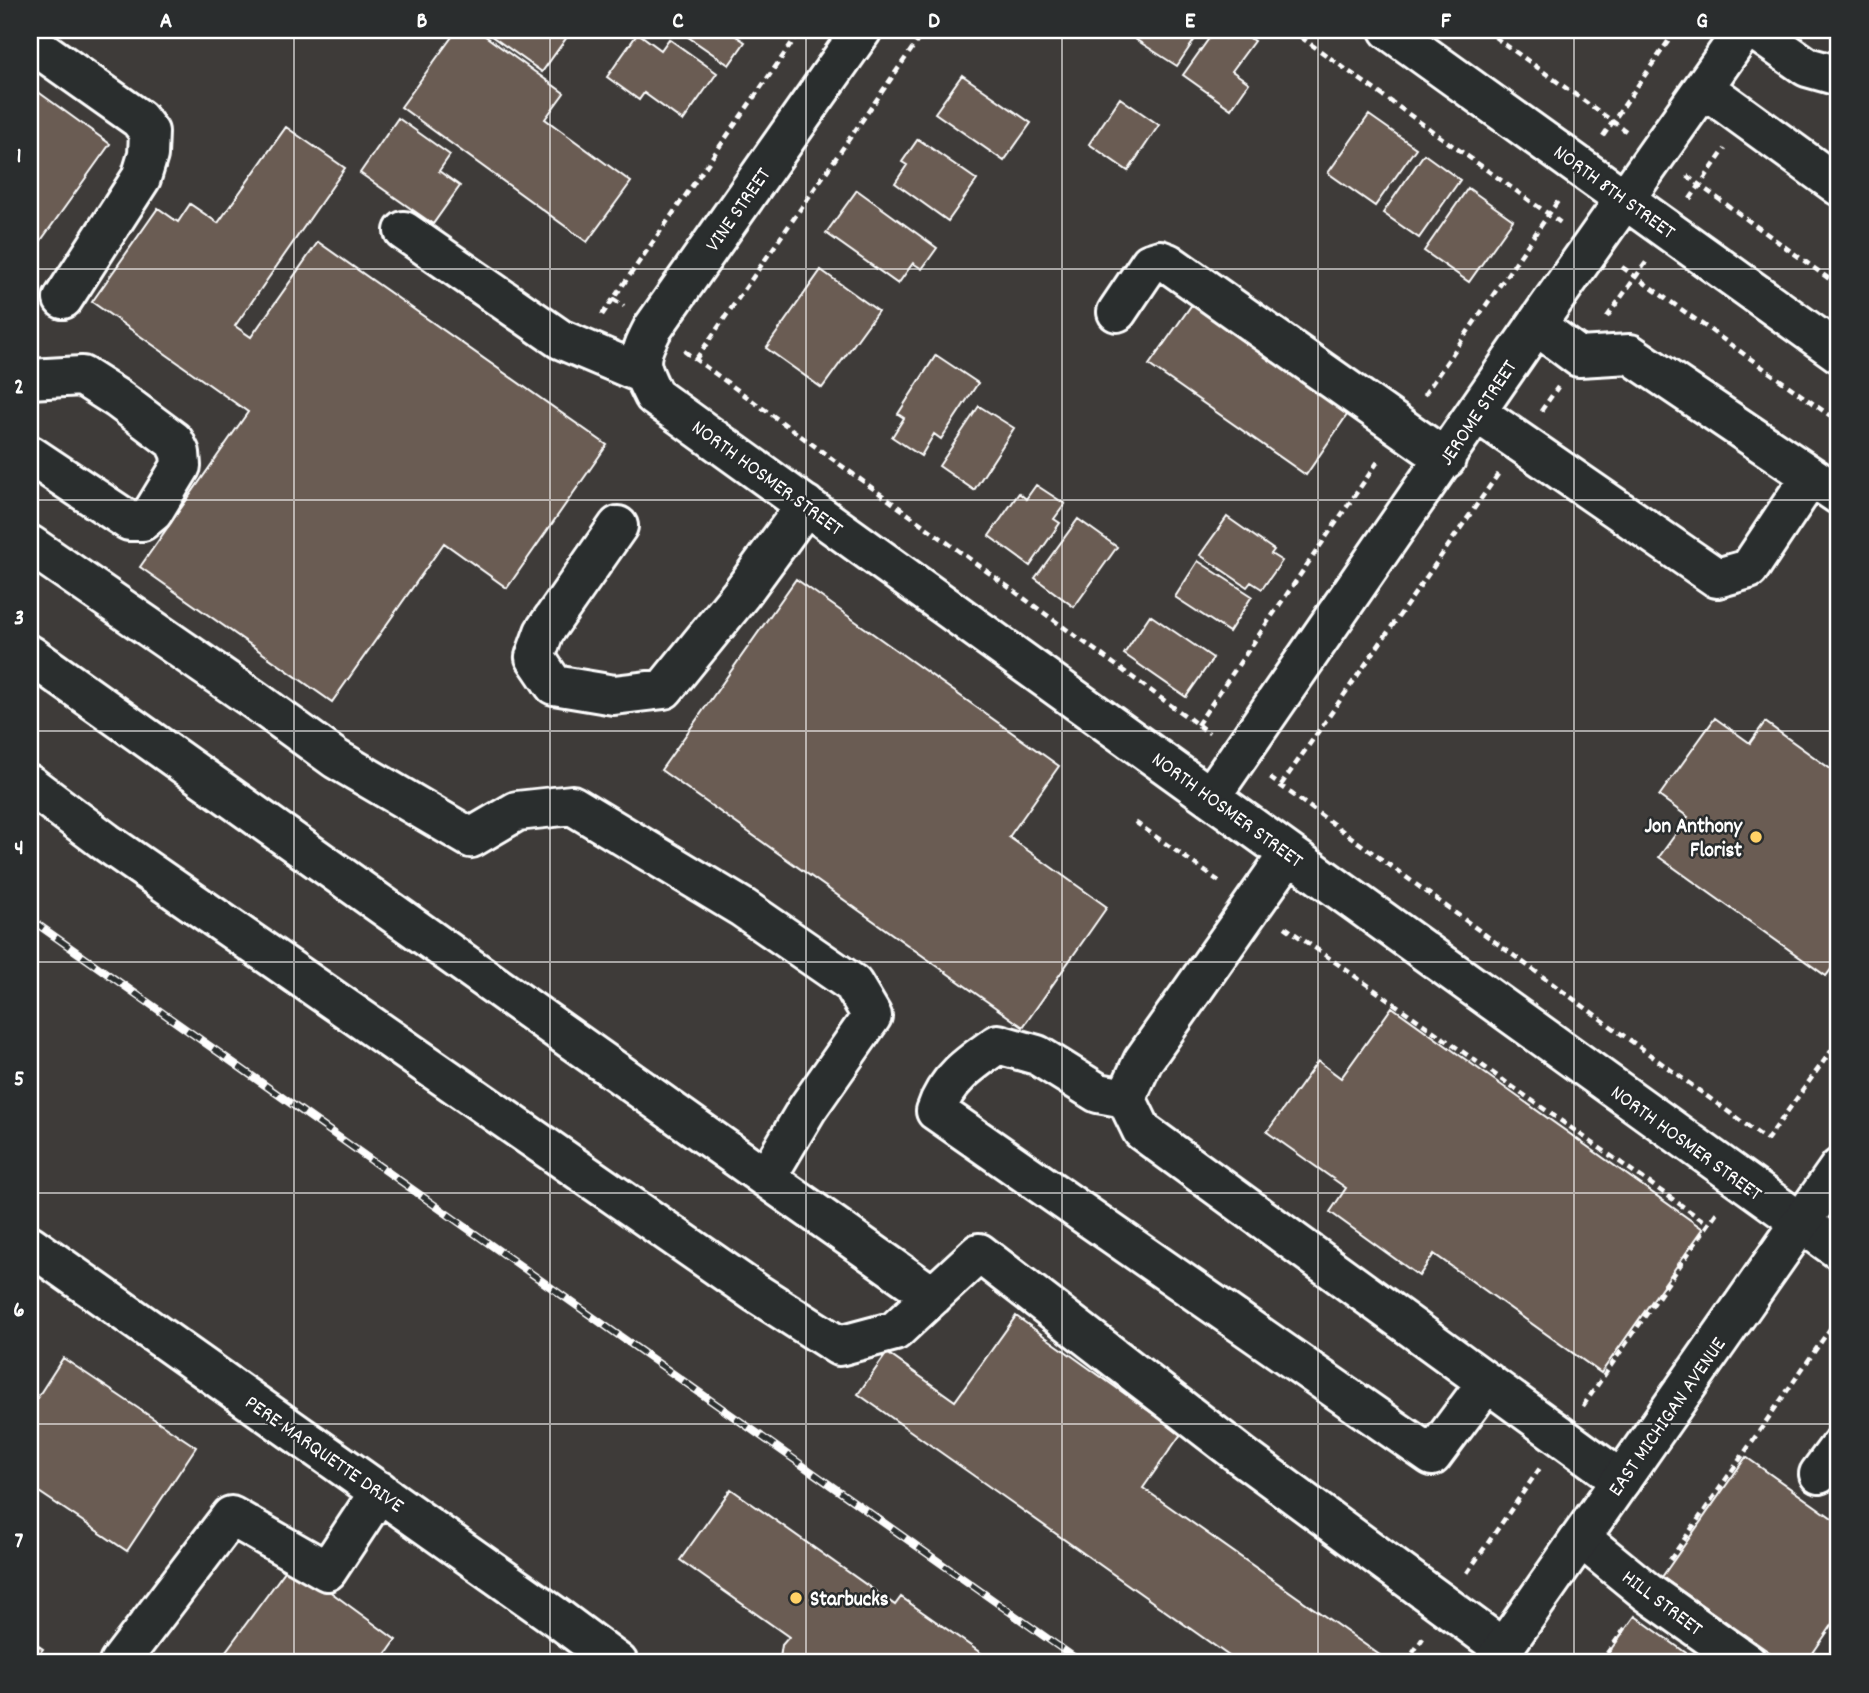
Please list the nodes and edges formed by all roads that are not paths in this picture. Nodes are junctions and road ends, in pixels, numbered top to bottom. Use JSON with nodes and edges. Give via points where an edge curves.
{"nodes":[{"id":1,"x":1389,"y":30,"type":"edge"},
{"id":2,"x":1744,"y":30,"type":"edge"},
{"id":3,"x":1754,"y":30,"type":"edge"},
{"id":4,"x":855,"y":32,"type":"edge"},
{"id":5,"x":30,"y":42,"type":"edge"},
{"id":6,"x":1839,"y":76,"type":"edge"},
{"id":7,"x":1704,"y":88,"type":"junction"},
{"id":8,"x":1839,"y":186,"type":"edge"},
{"id":9,"x":1625,"y":198,"type":"junction"},
{"id":10,"x":404,"y":231,"type":"dead end"},
{"id":11,"x":63,"y":299,"type":"dead end"},
{"id":12,"x":1117,"y":312,"type":"dead end"},
{"id":13,"x":1536,"y":325,"type":"junction"},
{"id":14,"x":1839,"y":353,"type":"edge"},
{"id":15,"x":30,"y":379,"type":"edge"},
{"id":16,"x":649,"y":385,"type":"junction"},
{"id":17,"x":1476,"y":412,"type":"junction"},
{"id":18,"x":30,"y":455,"type":"edge"},
{"id":19,"x":1446,"y":459,"type":"junction"},
{"id":20,"x":1825,"y":485,"type":"edge"},
{"id":21,"x":806,"y":505,"type":"junction"},
{"id":22,"x":618,"y":526,"type":"dead end"},
{"id":23,"x":30,"y":545,"type":"edge"},
{"id":24,"x":30,"y":655,"type":"edge"},
{"id":25,"x":30,"y":785,"type":"edge"},
{"id":26,"x":1211,"y":796,"type":"junction"},
{"id":27,"x":1288,"y":855,"type":"junction"},
{"id":28,"x":1126,"y":1098,"type":"junction"},
{"id":29,"x":1839,"y":1168,"type":"edge"},
{"id":30,"x":766,"y":1178,"type":"junction"},
{"id":31,"x":1801,"y":1223,"type":"junction"},
{"id":32,"x":30,"y":1245,"type":"edge"},
{"id":33,"x":1839,"y":1250,"type":"edge"},
{"id":34,"x":933,"y":1296,"type":"junction"},
{"id":35,"x":1487,"y":1381,"type":"junction"},
{"id":36,"x":1621,"y":1480,"type":"junction"},
{"id":37,"x":380,"y":1492,"type":"junction"},
{"id":38,"x":1581,"y":1538,"type":"junction"},
{"id":39,"x":1499,"y":1656,"type":"edge"},
{"id":40,"x":119,"y":1663,"type":"edge"},
{"id":41,"x":618,"y":1663,"type":"edge"},
{"id":42,"x":1747,"y":1663,"type":"edge"}],
"edges":[{"from":1,"to":9,"type":"street","name":"NORTH 8TH STREET"},
{"from":2,"to":7,"type":"street","name":"JEROME STREET"},
{"from":3,"to":6,"type":"street","via":[[1807,67]]},
{"from":4,"to":16,"type":"street","name":"VINE STREET","via":[[653,328],[641,352]]},
{"from":5,"to":11,"type":"street","via":[[139,119],[149,132],[141,178]]},
{"from":7,"to":8,"type":"street"},
{"from":7,"to":9,"type":"street","name":"JEROME STREET"},
{"from":9,"to":13,"type":"street","name":"JEROME STREET"},
{"from":9,"to":14,"type":"street","name":"NORTH 8TH STREET"},
{"from":10,"to":16,"type":"street","name":"NORTH HOSMER STREET","via":[[528,319]]},
{"from":12,"to":19,"type":"street","via":[[1150,263],[1168,263]]},
{"from":13,"to":17,"type":"street","name":"JEROME STREET"},
{"from":13,"to":20,"type":"street","via":[[1580,356],[1630,354]]},
{"from":15,"to":18,"type":"street","via":[[82,376],[174,441],[181,466],[153,512],[142,521],[130,521]]},
{"from":16,"to":21,"type":"street","name":"NORTH HOSMER STREET"},
{"from":17,"to":19,"type":"street","name":"JEROME STREET"},
{"from":17,"to":20,"type":"street","via":[[1717,578],[1749,569]]},
{"from":19,"to":26,"type":"street","name":"JEROME STREET"},
{"from":21,"to":22,"type":"street","via":[[664,689],[614,695],[554,685],[536,657],[544,632]]},
{"from":21,"to":26,"type":"street","name":"NORTH HOSMER STREET"},
{"from":23,"to":30,"type":"street","via":[[336,759],[471,838],[517,811],[572,804],[743,908],[853,984],[872,1016]]},
{"from":24,"to":30,"type":"street"},
{"from":25,"to":34,"type":"street","via":[[756,1293],[839,1346],[895,1331]]},
{"from":26,"to":27,"type":"street","name":"NORTH HOSMER STREET"},
{"from":27,"to":28,"type":"street","via":[[1143,1061]]},
{"from":27,"to":31,"type":"street","name":"NORTH HOSMER STREET"},
{"from":28,"to":35,"type":"street","via":[[1142,1131]]},
{"from":28,"to":35,"type":"street","via":[[1098,1093],[1037,1055],[998,1044],[964,1067],[936,1111],[1432,1456]]},
{"from":29,"to":31,"type":"street","name":"EAST MICHIGAN AVENUE"},
{"from":30,"to":34,"type":"street"},
{"from":31,"to":33,"type":"street","name":"NORTH HOSMER STREET"},
{"from":31,"to":36,"type":"street","name":"EAST MICHIGAN AVENUE"},
{"from":32,"to":37,"type":"street","name":"PERE MARQUETTE DRIVE"},
{"from":34,"to":39,"type":"street","via":[[979,1253],[1445,1605]]},
{"from":35,"to":36,"type":"street"},
{"from":36,"to":38,"type":"street","name":"EAST MICHIGAN AVENUE"},
{"from":37,"to":40,"type":"street","via":[[327,1571],[231,1516]]},
{"from":37,"to":41,"type":"street","name":"PERE MARQUETTE DRIVE"},
{"from":38,"to":39,"type":"street","name":"EAST MICHIGAN AVENUE"},
{"from":38,"to":42,"type":"street","name":"HILL STREET"}]}
